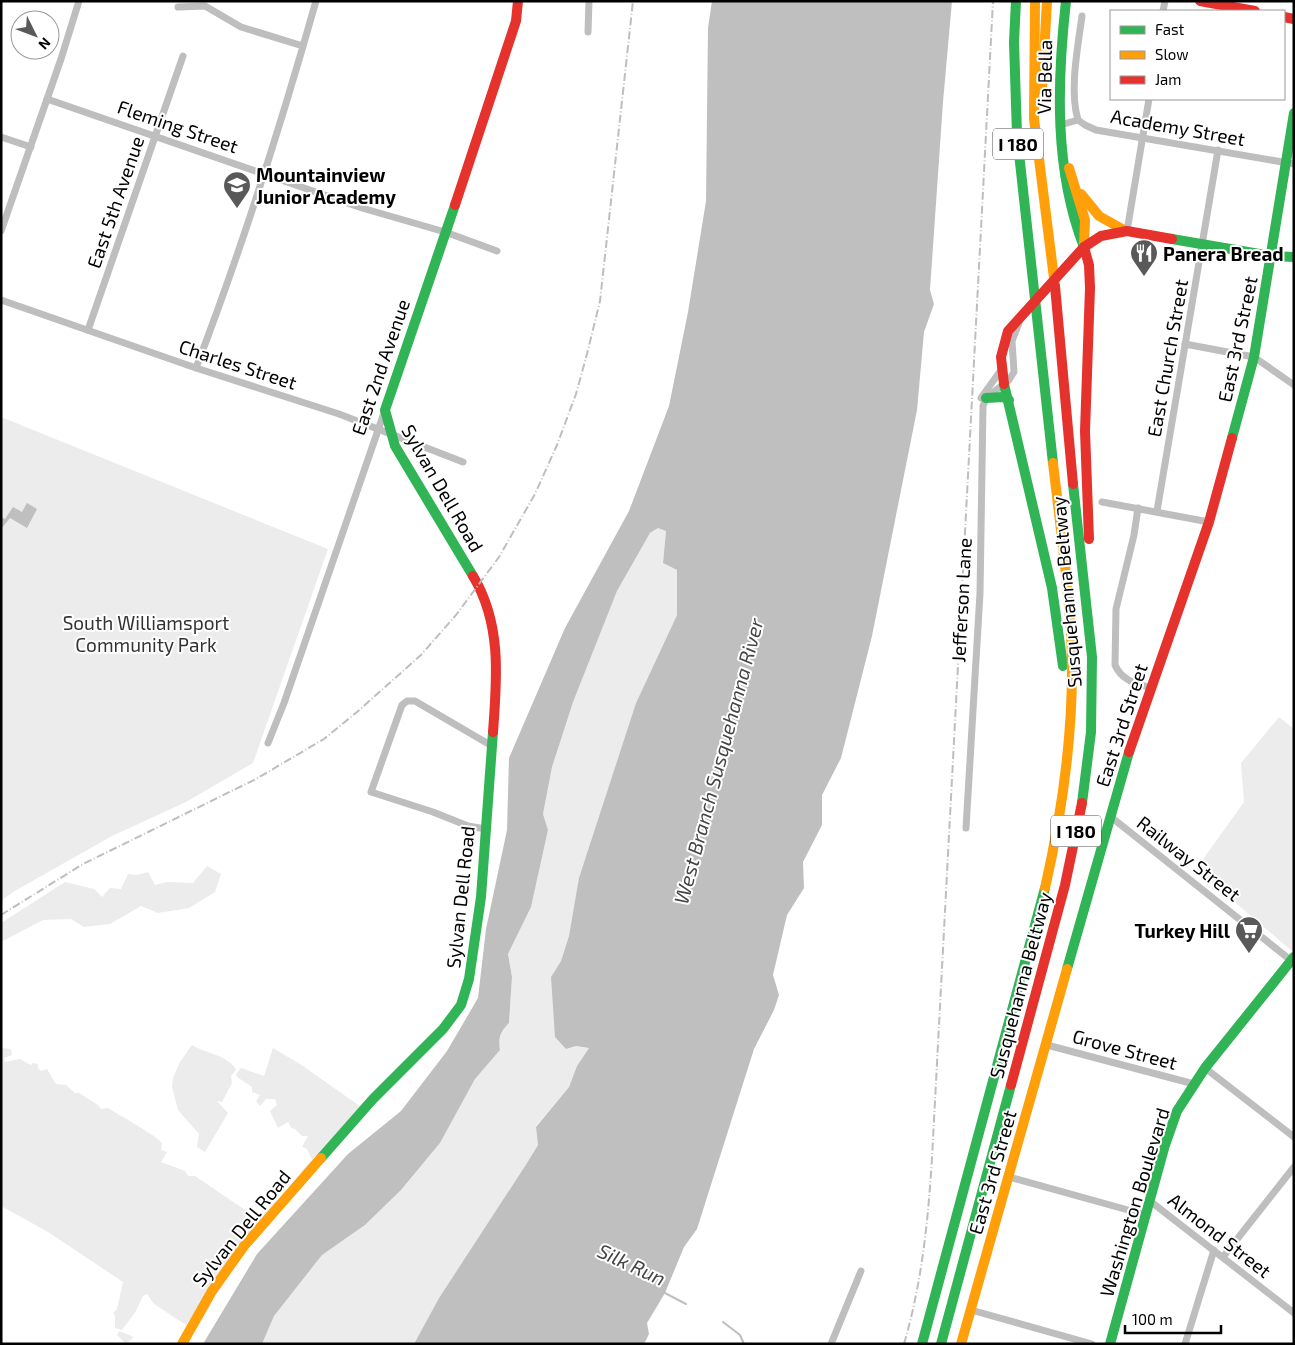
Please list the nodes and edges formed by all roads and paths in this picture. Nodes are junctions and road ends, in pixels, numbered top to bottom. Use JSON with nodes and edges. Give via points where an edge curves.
{"nodes":[{"id":1,"x":78,"y":1,"type":"edge"},
{"id":2,"x":316,"y":1,"type":"edge"},
{"id":3,"x":518,"y":1,"type":"edge"},
{"id":4,"x":589,"y":1,"type":"edge"},
{"id":5,"x":1006,"y":1,"type":"edge"},
{"id":6,"x":1016,"y":1,"type":"edge"},
{"id":7,"x":1034,"y":1,"type":"edge"},
{"id":8,"x":1048,"y":1,"type":"edge"},
{"id":9,"x":1066,"y":1,"type":"edge"},
{"id":10,"x":1073,"y":1,"type":"edge"},
{"id":11,"x":1200,"y":1,"type":"edge"},
{"id":12,"x":178,"y":7,"type":"dead end"},
{"id":13,"x":1250,"y":10,"type":"edge"},
{"id":14,"x":1082,"y":16,"type":"dead end"},
{"id":15,"x":1063,"y":24,"type":"junction"},
{"id":16,"x":588,"y":32,"type":"dead end"},
{"id":17,"x":303,"y":46,"type":"junction"},
{"id":18,"x":183,"y":56,"type":"dead end"},
{"id":19,"x":47,"y":99,"type":"junction"},
{"id":20,"x":1149,"y":100,"type":"edge"},
{"id":21,"x":1294,"y":113,"type":"edge"},
{"id":22,"x":1078,"y":120,"type":"junction"},
{"id":23,"x":1060,"y":125,"type":"junction"},
{"id":24,"x":155,"y":135,"type":"junction"},
{"id":25,"x":1,"y":137,"type":"edge"},
{"id":26,"x":1143,"y":137,"type":"junction"},
{"id":27,"x":31,"y":147,"type":"junction"},
{"id":28,"x":1218,"y":150,"type":"junction"},
{"id":29,"x":1066,"y":160,"type":"junction"},
{"id":30,"x":1290,"y":163,"type":"edge"},
{"id":31,"x":264,"y":174,"type":"junction"},
{"id":32,"x":1074,"y":182,"type":"junction"},
{"id":33,"x":1024,"y":193,"type":"junction"},
{"id":34,"x":1045,"y":206,"type":"junction"},
{"id":35,"x":1,"y":231,"type":"edge"},
{"id":36,"x":1127,"y":231,"type":"junction"},
{"id":37,"x":445,"y":232,"type":"junction"},
{"id":38,"x":1204,"y":244,"type":"junction"},
{"id":39,"x":1084,"y":248,"type":"junction"},
{"id":40,"x":497,"y":251,"type":"dead end"},
{"id":41,"x":1271,"y":256,"type":"junction"},
{"id":42,"x":1294,"y":257,"type":"edge"},
{"id":43,"x":1294,"y":263,"type":"edge"},
{"id":44,"x":1,"y":300,"type":"edge"},
{"id":45,"x":1025,"y":312,"type":"junction"},
{"id":46,"x":88,"y":330,"type":"junction"},
{"id":47,"x":1185,"y":344,"type":"junction"},
{"id":48,"x":1254,"y":357,"type":"junction"},
{"id":49,"x":196,"y":368,"type":"junction"},
{"id":50,"x":1001,"y":370,"type":"junction"},
{"id":51,"x":1004,"y":384,"type":"junction"},
{"id":52,"x":1294,"y":385,"type":"edge"},
{"id":53,"x":1009,"y":400,"type":"junction"},
{"id":54,"x":985,"y":402,"type":"junction"},
{"id":55,"x":385,"y":410,"type":"junction"},
{"id":56,"x":378,"y":428,"type":"junction"},
{"id":57,"x":390,"y":434,"type":"junction"},
{"id":58,"x":463,"y":462,"type":"dead end"},
{"id":59,"x":1102,"y":502,"type":"dead end"},
{"id":60,"x":1138,"y":508,"type":"junction"},
{"id":61,"x":1157,"y":511,"type":"junction"},
{"id":62,"x":1209,"y":522,"type":"junction"},
{"id":63,"x":1092,"y":657,"type":"junction"},
{"id":64,"x":1151,"y":688,"type":"junction"},
{"id":65,"x":268,"y":743,"type":"dead end"},
{"id":66,"x":492,"y":746,"type":"junction"},
{"id":67,"x":1111,"y":817,"type":"junction"},
{"id":68,"x":1060,"y":823,"type":"junction"},
{"id":69,"x":966,"y":828,"type":"dead end"},
{"id":70,"x":486,"y":829,"type":"junction"},
{"id":71,"x":1293,"y":959,"type":"edge"},
{"id":72,"x":1047,"y":1045,"type":"junction"},
{"id":73,"x":1205,"y":1068,"type":"junction"},
{"id":74,"x":1194,"y":1084,"type":"junction"},
{"id":75,"x":1294,"y":1137,"type":"edge"},
{"id":76,"x":1294,"y":1167,"type":"edge"},
{"id":77,"x":1009,"y":1177,"type":"junction"},
{"id":78,"x":1150,"y":1201,"type":"junction"},
{"id":79,"x":1146,"y":1215,"type":"junction"},
{"id":80,"x":1214,"y":1250,"type":"junction"},
{"id":81,"x":1223,"y":1257,"type":"junction"},
{"id":82,"x":861,"y":1271,"type":"dead end"},
{"id":83,"x":971,"y":1310,"type":"junction"},
{"id":84,"x":1294,"y":1313,"type":"edge"},
{"id":85,"x":182,"y":1344,"type":"edge"},
{"id":86,"x":831,"y":1344,"type":"edge"},
{"id":87,"x":922,"y":1344,"type":"edge"},
{"id":88,"x":941,"y":1344,"type":"edge"},
{"id":89,"x":961,"y":1344,"type":"edge"},
{"id":90,"x":1092,"y":1344,"type":"edge"},
{"id":91,"x":1110,"y":1344,"type":"edge"},
{"id":92,"x":1185,"y":1344,"type":"edge"}],
"edges":[{"from":1,"to":19,"type":"street"},
{"from":2,"to":17,"type":"street"},
{"from":3,"to":37,"type":"main road","name":"East 2nd Avenue","via":[[510,41]]},
{"from":4,"to":16,"type":"street"},
{"from":5,"to":33,"type":"main road","via":[[1008,90]]},
{"from":6,"to":33,"type":"main road","name":"Susquehanna Beltway","number":"I 180","via":[[1014,78]]},
{"from":7,"to":34,"type":"main road","name":"Susquehanna Beltway","number":"I 180","via":[[1034,109]]},
{"from":8,"to":34,"type":"main road","via":[[1042,104]]},
{"from":9,"to":15,"type":"main road","name":"Via Bella"},
{"from":10,"to":15,"type":"main road","name":"Via Bella"},
{"from":11,"to":13,"type":"main road"},
{"from":12,"to":17,"type":"street","via":[[205,6],[241,27]]},
{"from":14,"to":22,"type":"street","via":[[1076,65]]},
{"from":15,"to":23,"type":"main road","name":"Via Bella"},
{"from":17,"to":31,"type":"street"},
{"from":18,"to":24,"type":"street","name":"East 5th Avenue"},
{"from":19,"to":24,"type":"street","name":"Fleming Street"},
{"from":19,"to":27,"type":"street"},
{"from":20,"to":26,"type":"street"},
{"from":21,"to":30,"type":"main road","name":"East 3rd Street"},
{"from":22,"to":23,"type":"street"},
{"from":22,"to":26,"type":"street","name":"Academy Street","via":[[1091,128]]},
{"from":23,"to":29,"type":"main road","name":"Via Bella"},
{"from":24,"to":31,"type":"street","name":"Fleming Street"},
{"from":24,"to":46,"type":"street","name":"East 5th Avenue"},
{"from":25,"to":27,"type":"street"},
{"from":26,"to":28,"type":"street","name":"Academy Street"},
{"from":26,"to":36,"type":"street"},
{"from":27,"to":35,"type":"street"},
{"from":28,"to":30,"type":"street","name":"Academy Street"},
{"from":28,"to":38,"type":"street","name":"East Church Street"},
{"from":29,"to":32,"type":"main road","name":"Via Bella"},
{"from":29,"to":39,"type":"main road","name":"Via Bella","via":[[1075,224]]},
{"from":30,"to":41,"type":"main road","name":"East 3rd Street"},
{"from":31,"to":37,"type":"street","name":"Fleming Street"},
{"from":31,"to":49,"type":"street"},
{"from":32,"to":36,"type":"main road","via":[[1092,210]]},
{"from":32,"to":39,"type":"main road","name":"Via Bella","via":[[1085,220]]},
{"from":33,"to":68,"type":"main road","name":"Susquehanna Beltway","number":"I 180","via":[[1072,651],[1070,734]]},
{"from":34,"to":63,"type":"main road","name":"Susquehanna Beltway","number":"I 180"},
{"from":36,"to":38,"type":"main road"},
{"from":36,"to":39,"type":"main road","via":[[1101,236]]},
{"from":37,"to":40,"type":"street","name":"Fleming Street"},
{"from":37,"to":55,"type":"main road","name":"East 2nd Avenue"},
{"from":38,"to":41,"type":"main road"},
{"from":38,"to":47,"type":"street","name":"East Church Street"},
{"from":39,"to":45,"type":"main road"},
{"from":39,"to":63,"type":"main road","via":[[1090,288],[1085,468],[1094,623]]},
{"from":41,"to":42,"type":"main road"},
{"from":41,"to":43,"type":"main road"},
{"from":41,"to":48,"type":"main road","name":"East 3rd Street"},
{"from":44,"to":46,"type":"street","name":"Charles Street"},
{"from":45,"to":50,"type":"main road","via":[[1005,335]]},
{"from":45,"to":51,"type":"street","via":[[1012,341],[1014,372]]},
{"from":46,"to":49,"type":"street","name":"Charles Street"},
{"from":47,"to":48,"type":"street"},
{"from":47,"to":61,"type":"street","name":"East Church Street"},
{"from":48,"to":52,"type":"street"},
{"from":48,"to":62,"type":"main road","name":"East 3rd Street"},
{"from":49,"to":56,"type":"street","name":"Charles Street"},
{"from":50,"to":51,"type":"main road"},
{"from":50,"to":54,"type":"street","name":"Jefferson Lane","via":[[983,394],[981,401]]},
{"from":51,"to":53,"type":"main road"},
{"from":51,"to":54,"type":"street"},
{"from":53,"to":54,"type":"main road","via":[[1003,397]]},
{"from":53,"to":68,"type":"main road","via":[[1061,640],[1064,708]]},
{"from":54,"to":69,"type":"street","name":"Jefferson Lane","via":[[980,600]]},
{"from":55,"to":56,"type":"street","name":"East 2nd Avenue"},
{"from":55,"to":57,"type":"main road","name":"Sylvan Dell Road"},
{"from":56,"to":57,"type":"street","name":"Charles Street"},
{"from":56,"to":65,"type":"street","name":"East 2nd Avenue"},
{"from":57,"to":58,"type":"street","name":"Charles Street"},
{"from":57,"to":66,"type":"main road","name":"Sylvan Dell Road","via":[[475,579],[492,621],[497,655]]},
{"from":59,"to":60,"type":"street"},
{"from":60,"to":61,"type":"street"},
{"from":60,"to":64,"type":"street","via":[[1116,609],[1116,667],[1128,680]]},
{"from":61,"to":62,"type":"street"},
{"from":62,"to":64,"type":"main road","name":"East 3rd Street"},
{"from":63,"to":88,"type":"main road","name":"Susquehanna Beltway","number":"I 180","via":[[1093,698],[1087,768],[1065,885]]},
{"from":64,"to":67,"type":"main road","name":"East 3rd Street"},
{"from":66,"to":70,"type":"main road","name":"Sylvan Dell Road"},
{"from":66,"to":70,"type":"street","via":[[415,701],[408,701],[402,705],[371,792],[468,826]]},
{"from":67,"to":71,"type":"street","name":"Railway Street"},
{"from":67,"to":72,"type":"main road","name":"East 3rd Street"},
{"from":68,"to":87,"type":"main road","name":"Susquehanna Beltway","number":"I 180"},
{"from":70,"to":85,"type":"main road","name":"Sylvan Dell Road","via":[[479,925],[461,1005],[443,1029],[373,1100],[259,1229],[212,1291]]},
{"from":71,"to":73,"type":"main road","name":"Washington Boulevard"},
{"from":72,"to":74,"type":"street","name":"Grove Street"},
{"from":72,"to":77,"type":"main road","name":"East 3rd Street"},
{"from":73,"to":74,"type":"main road","name":"Washington Boulevard"},
{"from":73,"to":75,"type":"street"},
{"from":74,"to":78,"type":"main road","name":"Washington Boulevard","via":[[1173,1121]]},
{"from":76,"to":81,"type":"street"},
{"from":77,"to":79,"type":"street","name":"Almond Street"},
{"from":77,"to":83,"type":"main road","name":"East 3rd Street"},
{"from":78,"to":79,"type":"main road","name":"Washington Boulevard"},
{"from":78,"to":80,"type":"street","name":"Almond Street"},
{"from":79,"to":91,"type":"main road","name":"Washington Boulevard"},
{"from":80,"to":81,"type":"street","name":"Almond Street"},
{"from":80,"to":92,"type":"street"},
{"from":81,"to":84,"type":"street","name":"Almond Street"},
{"from":82,"to":86,"type":"street"},
{"from":83,"to":89,"type":"main road","name":"East 3rd Street"},
{"from":83,"to":90,"type":"street"}]}
